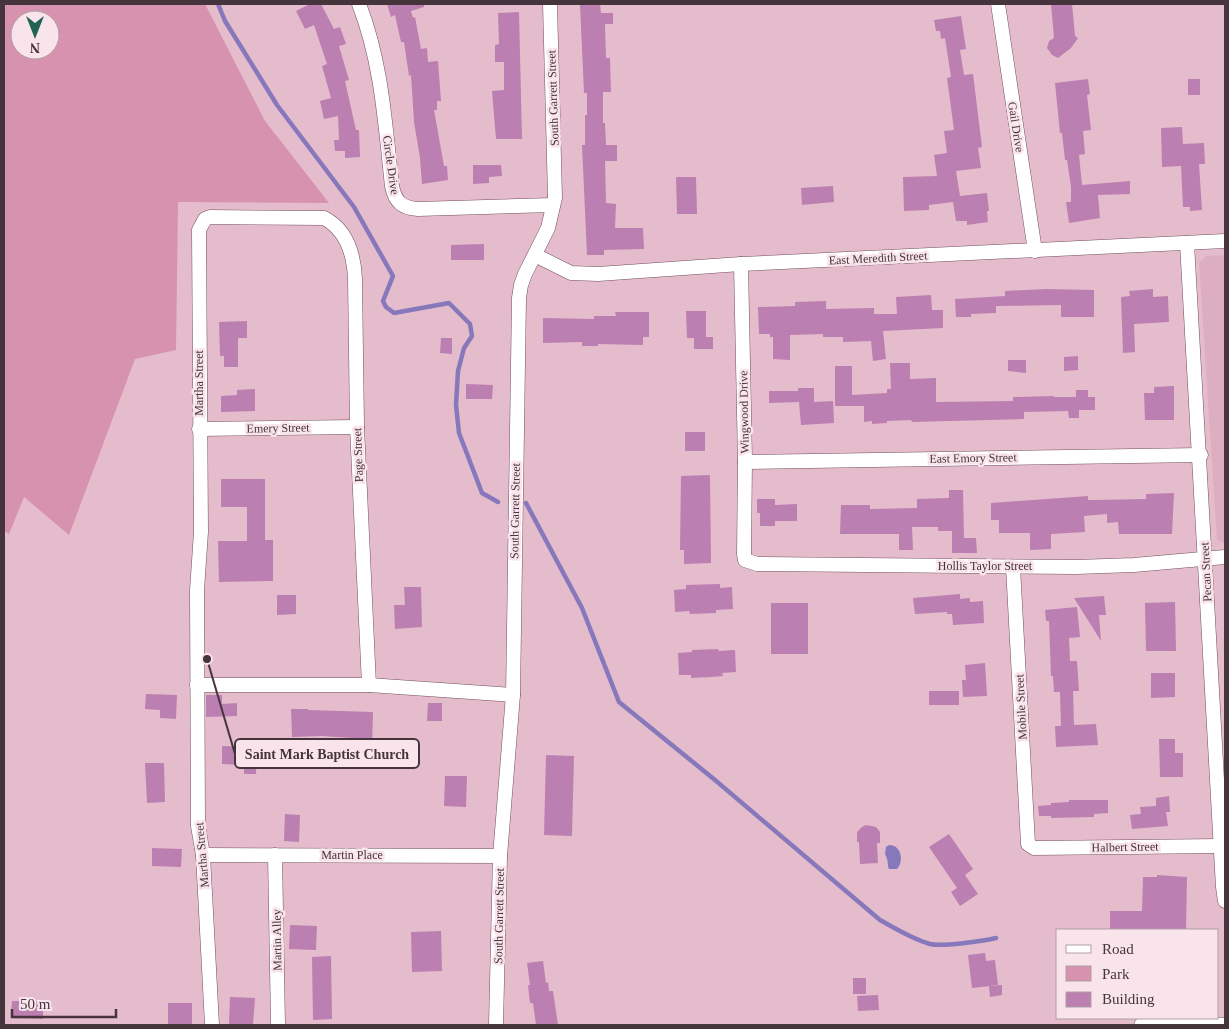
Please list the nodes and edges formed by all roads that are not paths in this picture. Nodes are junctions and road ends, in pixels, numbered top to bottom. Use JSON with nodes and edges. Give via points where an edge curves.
{"nodes":[{"id":1,"x":358,"y":4,"type":"edge"},
{"id":2,"x":550,"y":4,"type":"edge"},
{"id":3,"x":998,"y":4,"type":"edge"},
{"id":4,"x":553,"y":205,"type":"junction"},
{"id":5,"x":338,"y":228,"type":"joint"},
{"id":6,"x":1225,"y":241,"type":"edge"},
{"id":7,"x":1187,"y":243,"type":"junction"},
{"id":8,"x":1035,"y":251,"type":"junction"},
{"id":9,"x":535,"y":254,"type":"junction"},
{"id":10,"x":741,"y":264,"type":"junction"},
{"id":11,"x":357,"y":427,"type":"junction"},
{"id":12,"x":199,"y":429,"type":"junction"},
{"id":13,"x":1201,"y":455,"type":"junction"},
{"id":14,"x":745,"y":462,"type":"junction"},
{"id":15,"x":1225,"y":557,"type":"edge"},
{"id":16,"x":1205,"y":558,"type":"junction"},
{"id":17,"x":745,"y":560,"type":"joint"},
{"id":18,"x":1013,"y":567,"type":"junction"},
{"id":19,"x":197,"y":684,"type":"junction"},
{"id":20,"x":369,"y":685,"type":"junction"},
{"id":21,"x":513,"y":695,"type":"junction"},
{"id":22,"x":1030,"y":846,"type":"joint"},
{"id":23,"x":1220,"y":846,"type":"junction"},
{"id":24,"x":203,"y":855,"type":"junction"},
{"id":25,"x":275,"y":855,"type":"junction"},
{"id":26,"x":500,"y":856,"type":"junction"},
{"id":27,"x":1225,"y":901,"type":"edge"},
{"id":28,"x":1214,"y":1019,"type":"edge"},
{"id":29,"x":1193,"y":1023,"type":"junction"},
{"id":30,"x":212,"y":1025,"type":"edge"},
{"id":31,"x":278,"y":1025,"type":"edge"},
{"id":32,"x":496,"y":1025,"type":"edge"},
{"id":33,"x":1141,"y":1025,"type":"edge"},
{"id":34,"x":1225,"y":1025,"type":"edge"}],
"edges":[{"from":1,"to":4,"type":"street","name":"Circle Drive","via":[[373,45],[392,186],[398,203],[418,209]]},
{"from":2,"to":4,"type":"street","name":"South Garrett Street","via":[[556,187]]},
{"from":3,"to":8,"type":"street","name":"Gail Drive"},
{"from":4,"to":9,"type":"street","name":"South Garrett Street","via":[[548,228]]},
{"from":5,"to":11,"type":"street","name":"Page Street","via":[[348,244],[355,267]]},
{"from":5,"to":12,"type":"street","name":"Martha Street","via":[[324,218],[316,217],[210,217],[201,224],[198,230]]},
{"from":6,"to":7,"type":"street","name":"East Meredith Street"},
{"from":7,"to":8,"type":"street","name":"East Meredith Street"},
{"from":7,"to":13,"type":"street","name":"Pecan Street"},
{"from":8,"to":10,"type":"street","name":"East Meredith Street"},
{"from":9,"to":10,"type":"street","name":"East Meredith Street","via":[[565,270],[583,274]]},
{"from":9,"to":21,"type":"street","name":"South Garrett Street","via":[[521,285],[518,312]]},
{"from":10,"to":14,"type":"street","name":"Wingwood Drive"},
{"from":11,"to":12,"type":"street","name":"Emery Street"},
{"from":11,"to":20,"type":"street","name":"Page Street"},
{"from":12,"to":19,"type":"street","name":"Martha Street","via":[[201,532]]},
{"from":13,"to":14,"type":"street","name":"East Emory Street"},
{"from":13,"to":16,"type":"street","name":"Pecan Street"},
{"from":14,"to":17,"type":"street","name":"Wingwood Drive"},
{"from":15,"to":16,"type":"street","name":"Hollis Taylor Street"},
{"from":16,"to":18,"type":"street","name":"Hollis Taylor Street","via":[[1126,566]]},
{"from":16,"to":23,"type":"street","name":"Pecan Street"},
{"from":17,"to":18,"type":"street","name":"Hollis Taylor Street","via":[[757,564]]},
{"from":18,"to":22,"type":"street","name":"Mobile Street"},
{"from":19,"to":20,"type":"street"},
{"from":19,"to":24,"type":"street","name":"Martha Street","via":[[198,826]]},
{"from":20,"to":21,"type":"street"},
{"from":21,"to":26,"type":"street","name":"South Garrett Street"},
{"from":22,"to":23,"type":"street","name":"Halbert Street"},
{"from":23,"to":27,"type":"street","name":"Pecan Street"},
{"from":24,"to":25,"type":"street","name":"Martin Place"},
{"from":24,"to":30,"type":"street","name":"Martha Street"},
{"from":25,"to":26,"type":"street","name":"Martin Place"},
{"from":25,"to":31,"type":"street","name":"Martin Alley"},
{"from":26,"to":32,"type":"street","name":"South Garrett Street"},
{"from":28,"to":29,"type":"street"},
{"from":29,"to":33,"type":"street"},
{"from":29,"to":34,"type":"street"}]}
